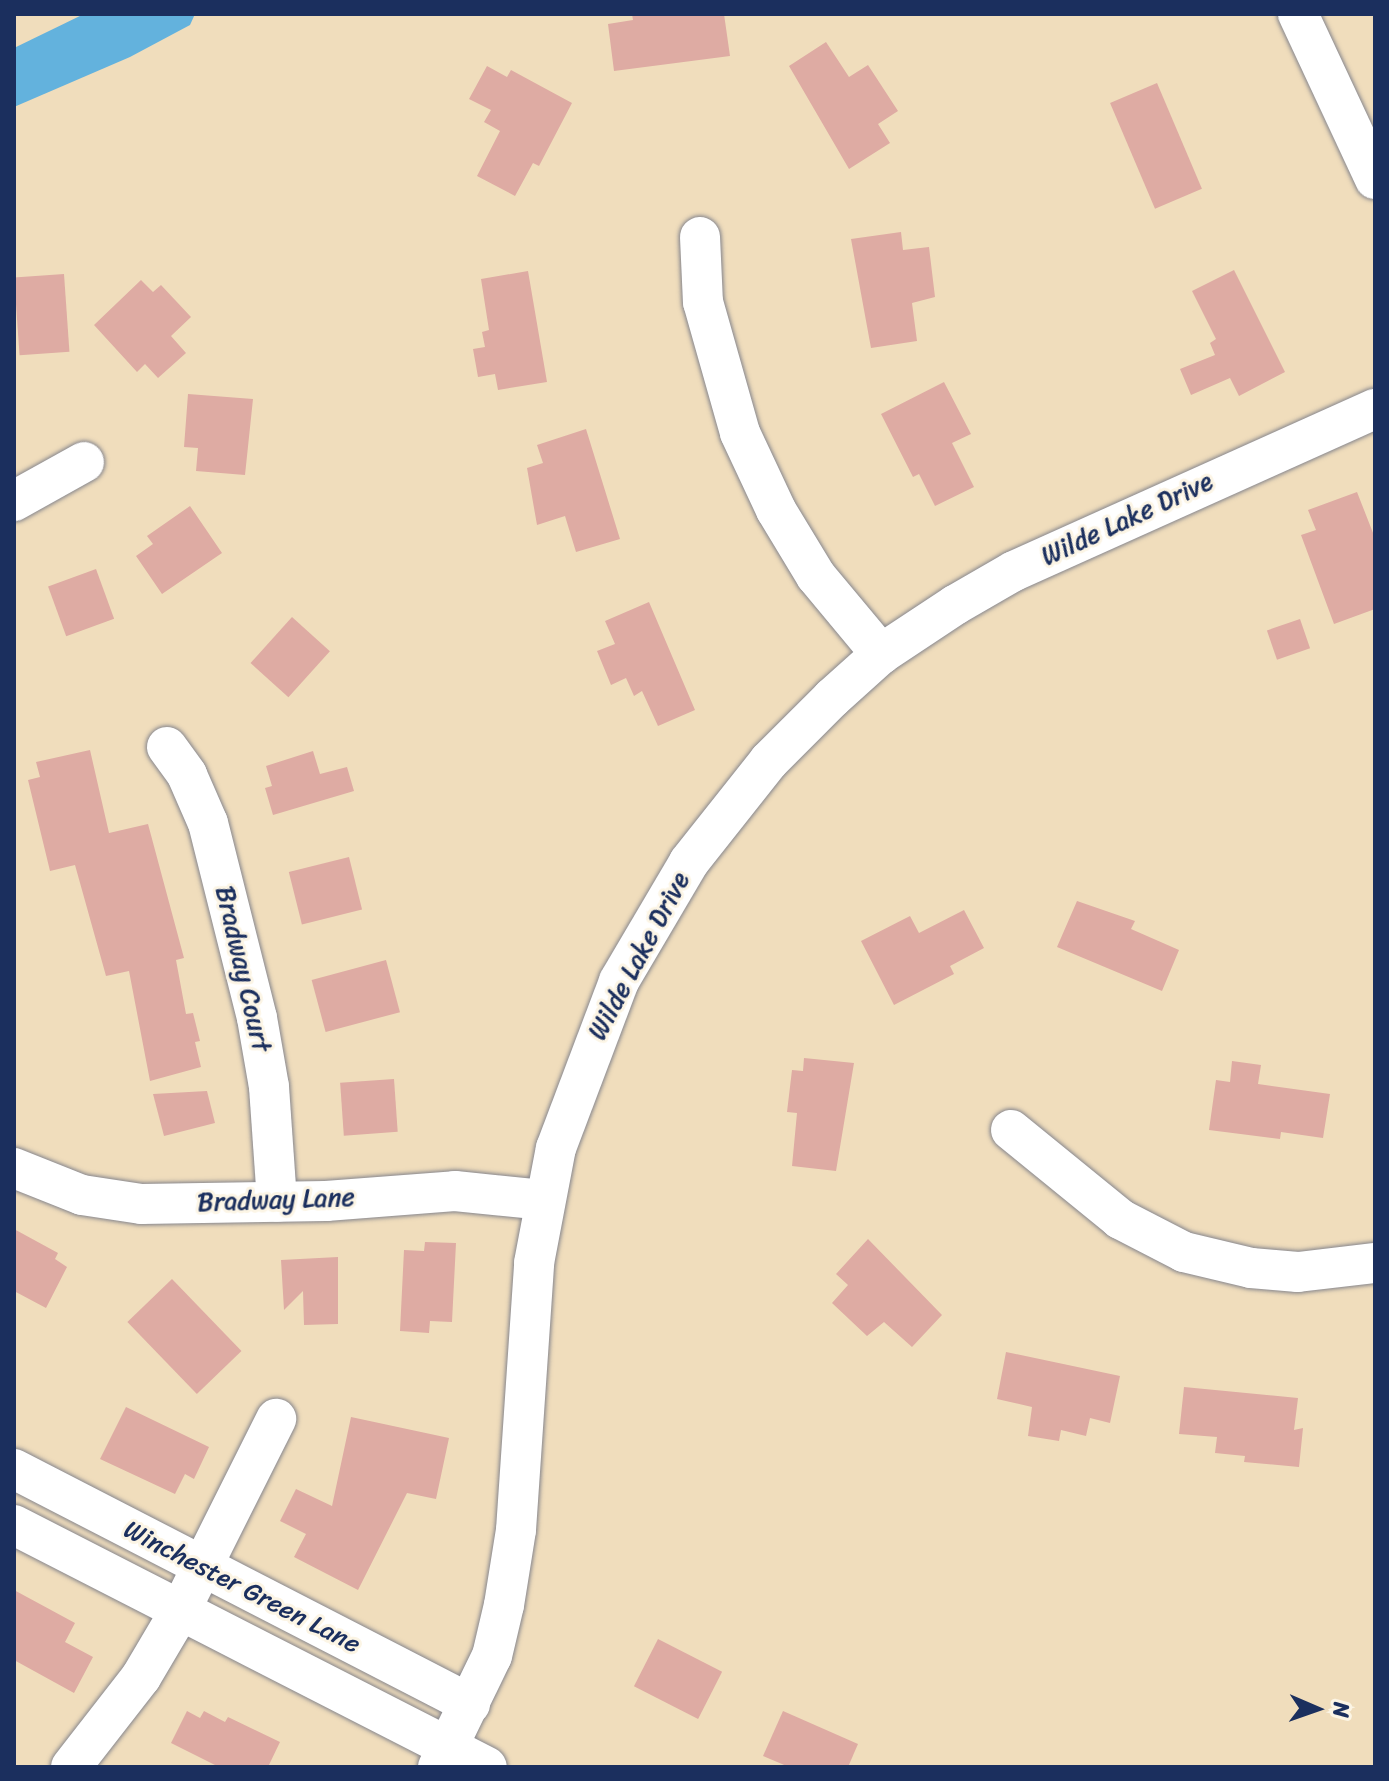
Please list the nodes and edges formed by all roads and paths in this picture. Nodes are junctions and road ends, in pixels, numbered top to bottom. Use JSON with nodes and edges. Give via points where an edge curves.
{"nodes":[{"id":1,"x":1298,"y":14,"type":"edge"},
{"id":2,"x":1375,"y":179,"type":"edge"},
{"id":3,"x":700,"y":237,"type":"dead end"},
{"id":4,"x":1375,"y":409,"type":"edge"},
{"id":5,"x":84,"y":462,"type":"dead end"},
{"id":6,"x":14,"y":501,"type":"edge"},
{"id":7,"x":881,"y":654,"type":"junction"},
{"id":8,"x":167,"y":747,"type":"dead end"},
{"id":9,"x":1011,"y":1130,"type":"dead end"},
{"id":10,"x":14,"y":1168,"type":"edge"},
{"id":11,"x":543,"y":1200,"type":"junction"},
{"id":12,"x":277,"y":1202,"type":"junction"},
{"id":13,"x":1375,"y":1263,"type":"edge"},
{"id":14,"x":276,"y":1419,"type":"dead end"},
{"id":15,"x":14,"y":1469,"type":"edge"},
{"id":16,"x":14,"y":1525,"type":"edge"},
{"id":17,"x":202,"y":1567,"type":"junction"},
{"id":18,"x":180,"y":1611,"type":"junction"},
{"id":19,"x":470,"y":1704,"type":"junction"},
{"id":20,"x":443,"y":1758,"type":"edge"},
{"id":21,"x":71,"y":1767,"type":"edge"},
{"id":22,"x":487,"y":1767,"type":"edge"}],
"edges":[{"from":1,"to":2,"type":"street"},
{"from":3,"to":7,"type":"street","via":[[703,302],[740,433],[776,510],[816,576]]},
{"from":4,"to":7,"type":"street","name":"Wilde Lake Drive","via":[[1014,571]]},
{"from":5,"to":6,"type":"street"},
{"from":7,"to":11,"type":"street","name":"Wilde Lake Drive","via":[[769,761],[658,909],[595,1036]]},
{"from":8,"to":12,"type":"street","name":"Bradway Court","via":[[187,775],[208,823],[257,1018],[269,1087]]},
{"from":9,"to":13,"type":"street","via":[[1120,1219],[1184,1252],[1251,1268],[1298,1272]]},
{"from":10,"to":12,"type":"street","name":"Bradway Lane","via":[[82,1195],[141,1204]]},
{"from":11,"to":12,"type":"street","name":"Bradway Lane","via":[[455,1191]]},
{"from":11,"to":19,"type":"street","name":"Wilde Lake Drive","via":[[516,1530],[492,1656]]},
{"from":14,"to":17,"type":"street"},
{"from":15,"to":17,"type":"street","name":"Winchester Green Lane"},
{"from":16,"to":18,"type":"street","name":"Winchester Green Lane"},
{"from":17,"to":18,"type":"street"},
{"from":17,"to":19,"type":"street","name":"Winchester Green Lane"},
{"from":18,"to":20,"type":"street","name":"Winchester Green Lane"},
{"from":18,"to":21,"type":"street","via":[[141,1677]]},
{"from":19,"to":20,"type":"street","name":"Wilde Lake Drive"},
{"from":20,"to":22,"type":"street","name":"Winchester Green Lane"}]}
